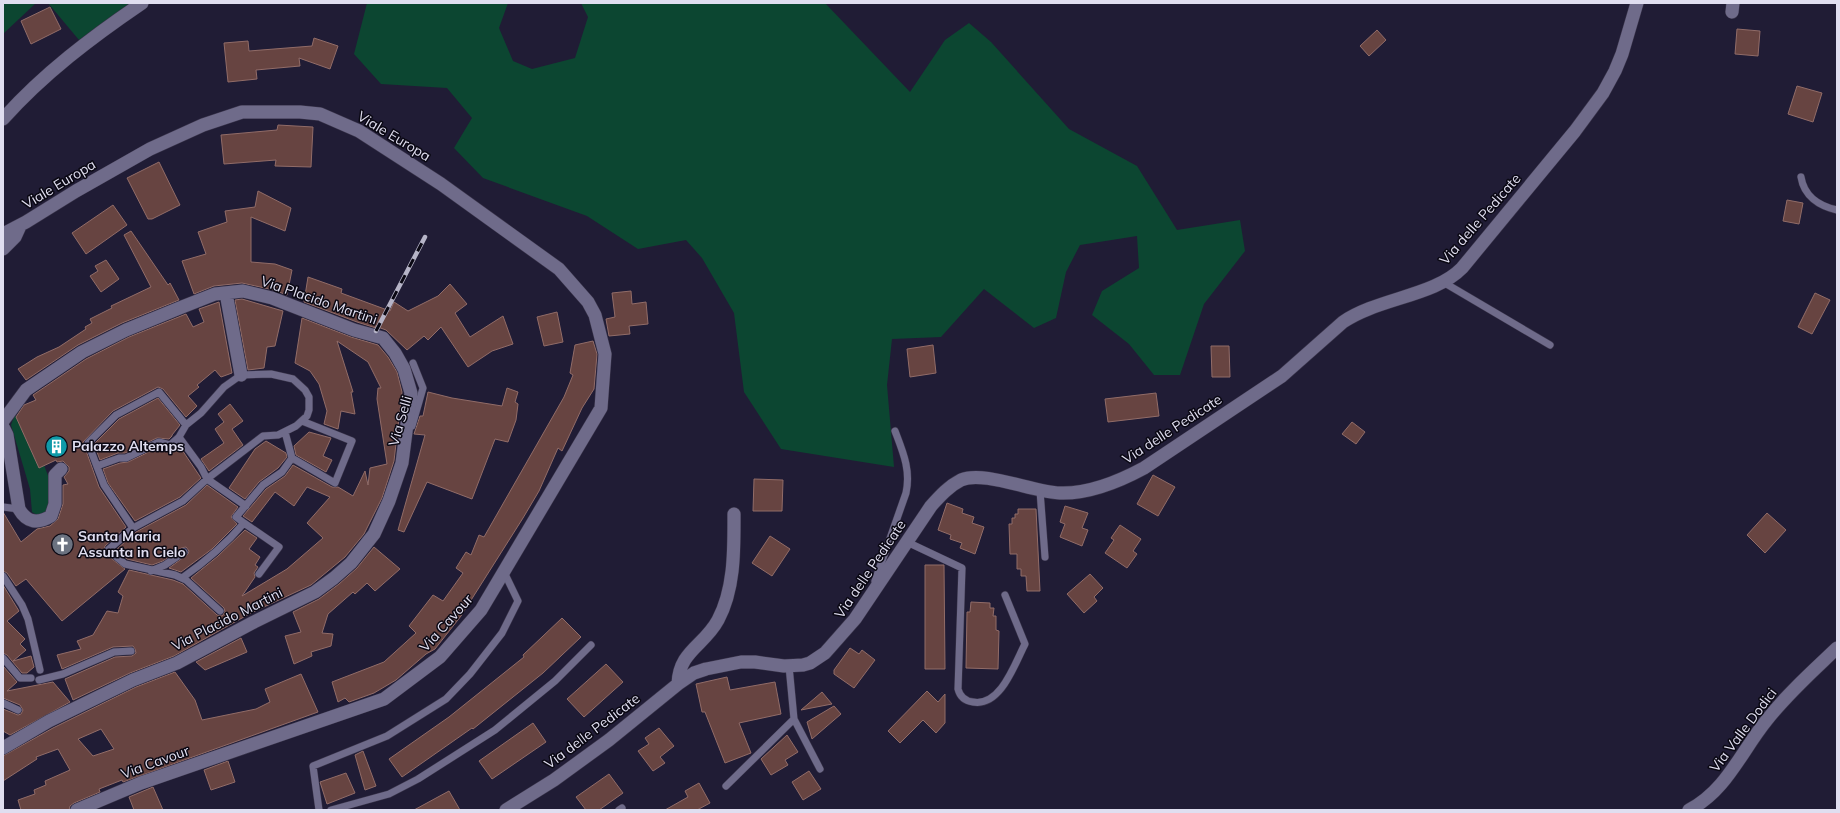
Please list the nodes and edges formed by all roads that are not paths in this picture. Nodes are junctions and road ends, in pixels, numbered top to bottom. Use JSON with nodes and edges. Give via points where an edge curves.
{"nodes":[{"id":1,"x":142,"y":3,"type":"edge"},
{"id":2,"x":1637,"y":3,"type":"edge"},
{"id":3,"x":3,"y":119,"type":"edge"},
{"id":4,"x":1801,"y":177,"type":"dead end"},
{"id":5,"x":1837,"y":210,"type":"edge"},
{"id":6,"x":20,"y":226,"type":"junction"},
{"id":7,"x":3,"y":234,"type":"edge"},
{"id":8,"x":3,"y":249,"type":"edge"},
{"id":9,"x":1443,"y":282,"type":"junction"},
{"id":10,"x":226,"y":293,"type":"junction"},
{"id":11,"x":588,"y":302,"type":"joint"},
{"id":12,"x":1550,"y":345,"type":"dead end"},
{"id":13,"x":414,"y":363,"type":"dead end"},
{"id":14,"x":240,"y":375,"type":"junction"},
{"id":15,"x":3,"y":421,"type":"edge"},
{"id":16,"x":302,"y":421,"type":"junction"},
{"id":17,"x":186,"y":425,"type":"junction"},
{"id":18,"x":3,"y":427,"type":"edge"},
{"id":19,"x":896,"y":431,"type":"dead end"},
{"id":20,"x":285,"y":432,"type":"junction"},
{"id":21,"x":179,"y":437,"type":"junction"},
{"id":22,"x":292,"y":458,"type":"junction"},
{"id":23,"x":402,"y":463,"type":"junction"},
{"id":24,"x":97,"y":466,"type":"junction"},
{"id":25,"x":61,"y":469,"type":"dead end"},
{"id":26,"x":207,"y":479,"type":"junction"},
{"id":27,"x":1040,"y":491,"type":"junction"},
{"id":28,"x":246,"y":506,"type":"junction"},
{"id":29,"x":3,"y":507,"type":"edge"},
{"id":30,"x":19,"y":509,"type":"junction"},
{"id":31,"x":734,"y":514,"type":"dead end"},
{"id":32,"x":244,"y":523,"type":"junction"},
{"id":33,"x":133,"y":528,"type":"junction"},
{"id":34,"x":907,"y":542,"type":"junction"},
{"id":35,"x":184,"y":552,"type":"dead end"},
{"id":36,"x":1045,"y":557,"type":"dead end"},
{"id":37,"x":151,"y":571,"type":"junction"},
{"id":38,"x":504,"y":572,"type":"junction"},
{"id":39,"x":259,"y":574,"type":"dead end"},
{"id":40,"x":3,"y":576,"type":"edge"},
{"id":41,"x":182,"y":578,"type":"junction"},
{"id":42,"x":1005,"y":595,"type":"dead end"},
{"id":43,"x":869,"y":600,"type":"junction"},
{"id":44,"x":220,"y":611,"type":"dead end"},
{"id":45,"x":591,"y":645,"type":"dead end"},
{"id":46,"x":1837,"y":648,"type":"edge"},
{"id":47,"x":131,"y":650,"type":"dead end"},
{"id":48,"x":3,"y":658,"type":"edge"},
{"id":49,"x":789,"y":666,"type":"junction"},
{"id":50,"x":40,"y":670,"type":"dead end"},
{"id":51,"x":31,"y":678,"type":"dead end"},
{"id":52,"x":39,"y":680,"type":"dead end"},
{"id":53,"x":678,"y":684,"type":"junction"},
{"id":54,"x":3,"y":703,"type":"edge"},
{"id":55,"x":18,"y":710,"type":"dead end"},
{"id":56,"x":794,"y":719,"type":"junction"},
{"id":57,"x":6,"y":742,"type":"edge"},
{"id":58,"x":820,"y":769,"type":"dead end"},
{"id":59,"x":726,"y":786,"type":"dead end"},
{"id":60,"x":77,"y":810,"type":"edge"},
{"id":61,"x":319,"y":810,"type":"edge"},
{"id":62,"x":331,"y":810,"type":"edge"},
{"id":63,"x":506,"y":810,"type":"edge"},
{"id":64,"x":1689,"y":810,"type":"edge"}],
"edges":[{"from":1,"to":3,"type":"street","via":[[82,46],[28,92]]},
{"from":2,"to":9,"type":"street","name":"Via delle Pedicate","via":[[1619,63],[1594,106],[1462,268]]},
{"from":4,"to":5,"type":"lane","via":[[1812,198],[1823,206]]},
{"from":6,"to":7,"type":"street","name":"Viale Europa"},
{"from":6,"to":8,"type":"street","via":[[15,237]]},
{"from":6,"to":11,"type":"street","name":"Viale Europa","via":[[150,149],[204,125],[242,112],[320,114],[359,130],[442,184],[559,269]]},
{"from":9,"to":12,"type":"lane"},
{"from":9,"to":27,"type":"street","name":"Via delle Pedicate","via":[[1354,314],[1282,376],[1131,475],[1112,483],[1076,492]]},
{"from":10,"to":14,"type":"street"},
{"from":10,"to":15,"type":"street","name":"Via Placido Martini","via":[[215,294],[182,307],[126,330],[82,352],[26,390]]},
{"from":10,"to":23,"type":"street","name":"Via Placido Martini","via":[[243,291],[272,298],[354,330],[383,338],[404,369],[411,393]]},
{"from":11,"to":38,"type":"street","name":"Via Cavour","via":[[598,322],[605,354],[601,408]]},
{"from":13,"to":23,"type":"lane","name":"Via Selli","via":[[423,388]]},
{"from":14,"to":16,"type":"lane","via":[[270,374],[300,383],[310,403],[307,416]]},
{"from":14,"to":17,"type":"lane","via":[[224,387],[201,414]]},
{"from":16,"to":20,"type":"lane"},
{"from":16,"to":22,"type":"lane","via":[[352,441],[335,483]]},
{"from":17,"to":21,"type":"lane"},
{"from":17,"to":24,"type":"lane","via":[[160,392],[116,415],[88,444],[89,456]]},
{"from":18,"to":30,"type":"street","via":[[7,436]]},
{"from":19,"to":43,"type":"lane","via":[[906,463],[908,482]]},
{"from":20,"to":22,"type":"lane"},
{"from":20,"to":26,"type":"lane","via":[[263,436]]},
{"from":21,"to":24,"type":"lane","via":[[170,445],[159,442],[126,458]]},
{"from":21,"to":26,"type":"lane"},
{"from":22,"to":28,"type":"lane","via":[[282,472],[263,485]]},
{"from":23,"to":57,"type":"street","name":"Via Placido Martini","via":[[374,534],[351,563],[315,592],[177,663],[133,680]]},
{"from":24,"to":33,"type":"lane","via":[[104,485]]},
{"from":25,"to":30,"type":"street","via":[[55,475],[55,504],[51,516],[33,521],[22,515]]},
{"from":26,"to":28,"type":"lane"},
{"from":26,"to":33,"type":"lane","via":[[183,501]]},
{"from":27,"to":34,"type":"street","name":"Via delle Pedicate","via":[[982,478],[962,480],[935,501]]},
{"from":27,"to":36,"type":"lane"},
{"from":28,"to":32,"type":"lane","via":[[236,518]]},
{"from":29,"to":30,"type":"lane"},
{"from":31,"to":53,"type":"street","via":[[733,561],[724,606],[709,633],[684,661],[679,671]]},
{"from":32,"to":39,"type":"lane","via":[[279,547]]},
{"from":32,"to":41,"type":"lane","via":[[202,564]]},
{"from":33,"to":37,"type":"lane","via":[[108,550],[125,564]]},
{"from":34,"to":42,"type":"lane","via":[[962,568],[958,689],[960,695],[970,702],[991,700],[999,692],[1025,644]]},
{"from":34,"to":43,"type":"street","name":"Via delle Pedicate"},
{"from":35,"to":37,"type":"lane"},
{"from":37,"to":41,"type":"lane"},
{"from":38,"to":60,"type":"street","name":"Via Cavour","via":[[481,610],[440,657],[384,699],[156,778]]},
{"from":38,"to":61,"type":"lane","via":[[518,601],[502,633],[446,700],[388,736],[313,766]]},
{"from":40,"to":50,"type":"lane","via":[[13,589],[28,619]]},
{"from":41,"to":44,"type":"lane"},
{"from":43,"to":49,"type":"street","name":"Via delle Pedicate","via":[[844,634],[825,653],[810,663]]},
{"from":45,"to":62,"type":"lane","via":[[555,681],[495,730],[418,779],[389,794]]},
{"from":46,"to":64,"type":"street","name":"Via Valle Dodici","via":[[1767,720],[1720,787]]},
{"from":47,"to":52,"type":"lane","via":[[114,652],[63,674]]},
{"from":48,"to":51,"type":"lane","via":[[20,678]]},
{"from":49,"to":53,"type":"street","name":"Via delle Pedicate","via":[[734,662],[702,670]]},
{"from":49,"to":56,"type":"lane"},
{"from":53,"to":63,"type":"street","name":"Via delle Pedicate","via":[[609,740],[554,780]]},
{"from":54,"to":55,"type":"lane"},
{"from":56,"to":58,"type":"lane"},
{"from":56,"to":59,"type":"lane"}]}
